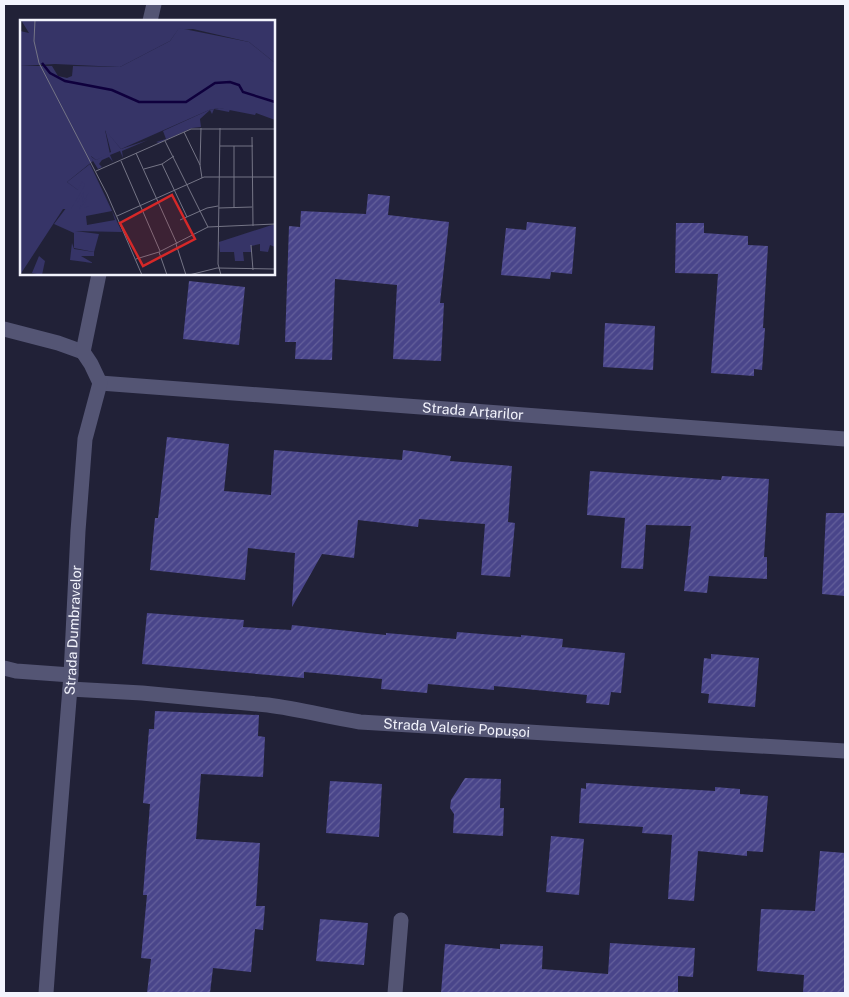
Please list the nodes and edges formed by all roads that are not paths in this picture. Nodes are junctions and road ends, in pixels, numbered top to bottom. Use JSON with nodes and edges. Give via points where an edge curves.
{"nodes":[{"id":1,"x":154,"y":4,"type":"edge"},
{"id":2,"x":150,"y":20,"type":"edge"},
{"id":3,"x":99,"y":275,"type":"edge"},
{"id":4,"x":4,"y":329,"type":"edge"},
{"id":5,"x":83,"y":352,"type":"junction"},
{"id":6,"x":100,"y":383,"type":"junction"},
{"id":7,"x":845,"y":439,"type":"edge"},
{"id":8,"x":4,"y":668,"type":"edge"},
{"id":9,"x":71,"y":682,"type":"junction"},
{"id":10,"x":845,"y":751,"type":"edge"},
{"id":11,"x":401,"y":920,"type":"dead end"},
{"id":12,"x":46,"y":993,"type":"edge"},
{"id":13,"x":395,"y":993,"type":"edge"}],
"edges":[{"from":1,"to":2,"type":"street"},
{"from":3,"to":5,"type":"street"},
{"from":4,"to":5,"type":"street"},
{"from":5,"to":6,"type":"street"},
{"from":6,"to":7,"type":"street","name":"Strada Arțarilor"},
{"from":6,"to":9,"type":"street","name":"Strada Dumbravelor","via":[[85,440]]},
{"from":8,"to":9,"type":"street","name":"Strada Valerie Popușoi"},
{"from":9,"to":10,"type":"street","name":"Strada Valerie Popușoi","via":[[142,693],[284,707],[360,722]]},
{"from":9,"to":12,"type":"street","name":"Strada Dumbravelor"},
{"from":11,"to":13,"type":"street"}]}
